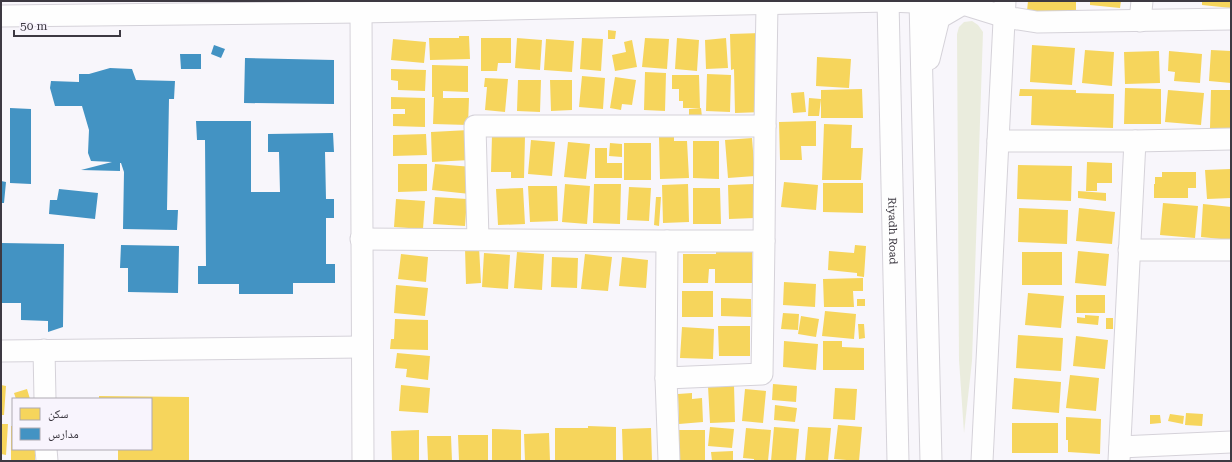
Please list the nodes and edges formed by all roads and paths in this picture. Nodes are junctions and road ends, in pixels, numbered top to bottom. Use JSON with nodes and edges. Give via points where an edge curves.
{"nodes":[{"id":1,"x":888,"y":1,"type":"edge"},
{"id":2,"x":920,"y":2,"type":"edge"},
{"id":3,"x":963,"y":4,"type":"junction"},
{"id":4,"x":768,"y":5,"type":"junction"},
{"id":5,"x":997,"y":7,"type":"edge"},
{"id":6,"x":1141,"y":11,"type":"edge"},
{"id":7,"x":361,"y":12,"type":"junction"},
{"id":8,"x":1,"y":16,"type":"edge"},
{"id":9,"x":1231,"y":19,"type":"edge"},
{"id":10,"x":922,"y":83,"type":"junction"},
{"id":11,"x":764,"y":126,"type":"junction"},
{"id":12,"x":1231,"y":139,"type":"edge"},
{"id":13,"x":998,"y":141,"type":"junction"},
{"id":14,"x":1135,"y":141,"type":"junction"},
{"id":15,"x":361,"y":239,"type":"junction"},
{"id":16,"x":478,"y":239,"type":"junction"},
{"id":17,"x":764,"y":241,"type":"junction"},
{"id":18,"x":667,"y":242,"type":"junction"},
{"id":19,"x":1129,"y":250,"type":"junction"},
{"id":20,"x":1231,"y":250,"type":"edge"},
{"id":21,"x":362,"y":347,"type":"junction"},
{"id":22,"x":44,"y":350,"type":"junction"},
{"id":23,"x":1,"y":351,"type":"edge"},
{"id":24,"x":666,"y":378,"type":"junction"},
{"id":25,"x":45,"y":398,"type":"edge"},
{"id":26,"x":1231,"y":442,"type":"edge"},
{"id":27,"x":46,"y":450,"type":"edge"},
{"id":28,"x":1119,"y":454,"type":"edge"},
{"id":29,"x":47,"y":461,"type":"edge"},
{"id":30,"x":363,"y":461,"type":"edge"},
{"id":31,"x":670,"y":461,"type":"edge"},
{"id":32,"x":898,"y":461,"type":"edge"},
{"id":33,"x":932,"y":461,"type":"edge"},
{"id":34,"x":982,"y":461,"type":"edge"}],
"edges":[{"from":1,"to":2,"type":"street"},
{"from":1,"to":4,"type":"street"},
{"from":1,"to":32,"type":"street","name":"Riyadh Road"},
{"from":2,"to":3,"type":"street"},
{"from":2,"to":10,"type":"street"},
{"from":3,"to":5,"type":"street"},
{"from":3,"to":10,"type":"street","via":[[939,18]]},
{"from":4,"to":7,"type":"street"},
{"from":4,"to":11,"type":"street"},
{"from":5,"to":6,"type":"street","via":[[1037,22]]},
{"from":5,"to":13,"type":"street"},
{"from":6,"to":9,"type":"street"},
{"from":7,"to":8,"type":"street"},
{"from":7,"to":15,"type":"street"},
{"from":10,"to":33,"type":"street"},
{"from":11,"to":16,"type":"street","via":[[475,126]]},
{"from":11,"to":17,"type":"street"},
{"from":12,"to":14,"type":"street"},
{"from":13,"to":14,"type":"street"},
{"from":13,"to":34,"type":"street"},
{"from":14,"to":19,"type":"street"},
{"from":15,"to":16,"type":"street"},
{"from":15,"to":21,"type":"street"},
{"from":16,"to":18,"type":"street"},
{"from":17,"to":18,"type":"street"},
{"from":17,"to":24,"type":"street","via":[[762,374]]},
{"from":18,"to":24,"type":"street"},
{"from":19,"to":20,"type":"street"},
{"from":19,"to":28,"type":"street"},
{"from":21,"to":22,"type":"street"},
{"from":21,"to":30,"type":"street"},
{"from":22,"to":23,"type":"street"},
{"from":22,"to":25,"type":"street"},
{"from":24,"to":31,"type":"street"},
{"from":26,"to":28,"type":"street"},
{"from":27,"to":29,"type":"street"}]}
